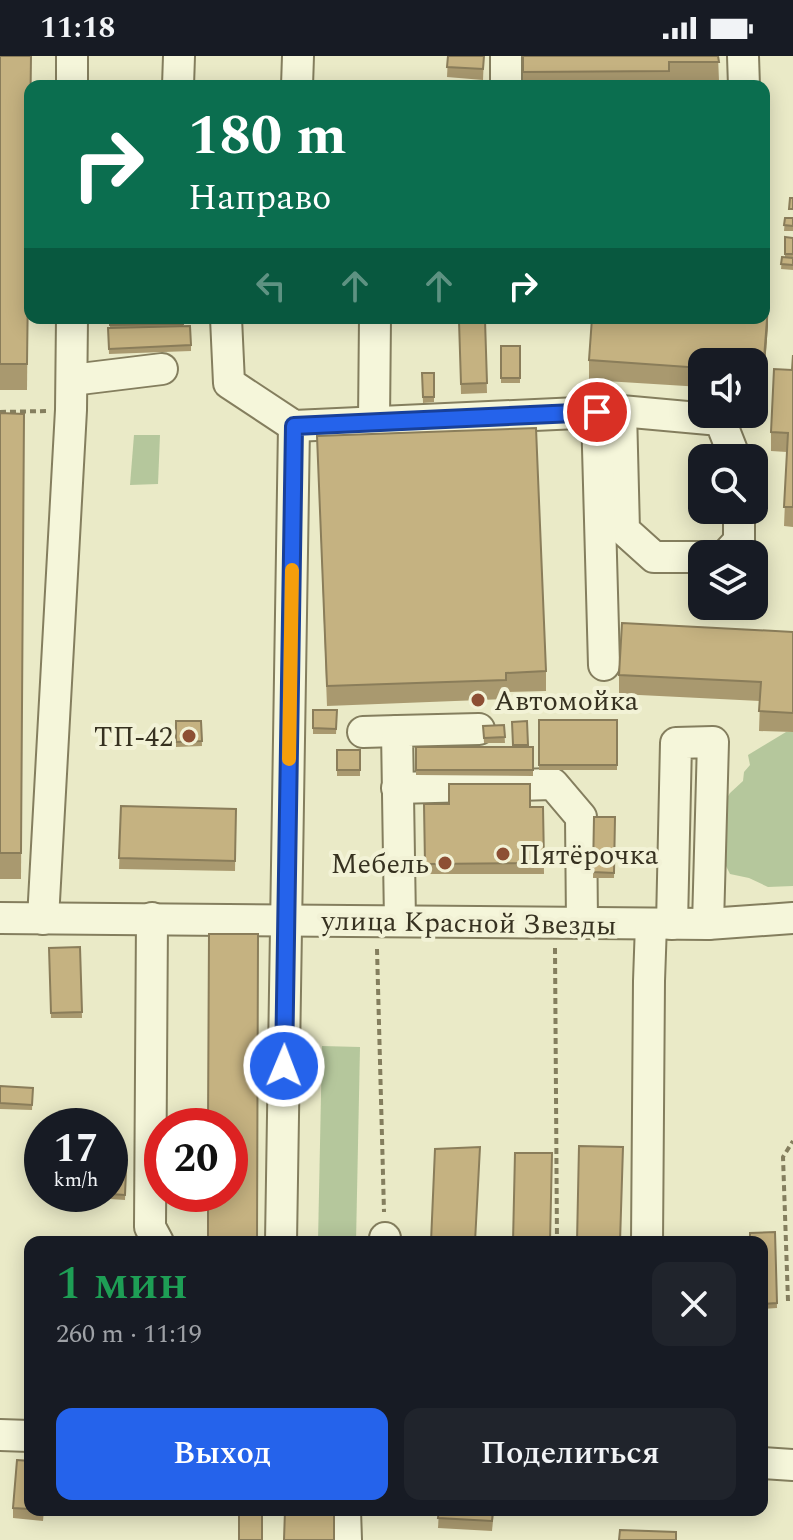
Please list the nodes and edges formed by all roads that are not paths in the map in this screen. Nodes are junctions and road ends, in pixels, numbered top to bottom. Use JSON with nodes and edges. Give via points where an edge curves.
{"nodes":[{"id":1,"x":72,"y":56,"type":"edge"},
{"id":2,"x":179,"y":56,"type":"edge"},
{"id":3,"x":298,"y":56,"type":"edge"},
{"id":4,"x":506,"y":56,"type":"edge"},
{"id":5,"x":743,"y":56,"type":"edge"},
{"id":6,"x":72,"y":80,"type":"edge"},
{"id":7,"x":178,"y":80,"type":"edge"},
{"id":8,"x":297,"y":80,"type":"edge"},
{"id":9,"x":506,"y":80,"type":"edge"},
{"id":10,"x":744,"y":80,"type":"edge"},
{"id":11,"x":72,"y":324,"type":"edge"},
{"id":12,"x":226,"y":324,"type":"edge"},
{"id":13,"x":375,"y":324,"type":"edge"},
{"id":14,"x":162,"y":369,"type":"dead end"},
{"id":15,"x":72,"y":380,"type":"junction"},
{"id":16,"x":609,"y":412,"type":"junction"},
{"id":17,"x":374,"y":421,"type":"junction"},
{"id":18,"x":294,"y":426,"type":"junction"},
{"id":19,"x":729,"y":444,"type":"edge"},
{"id":20,"x":688,"y":557,"type":"edge"},
{"id":21,"x":604,"y":665,"type":"dead end"},
{"id":22,"x":479,"y":729,"type":"dead end"},
{"id":23,"x":397,"y":731,"type":"junction"},
{"id":24,"x":363,"y":732,"type":"dead end"},
{"id":25,"x":397,"y":788,"type":"junction"},
{"id":26,"x":0,"y":918,"type":"edge"},
{"id":27,"x":152,"y":918,"type":"junction"},
{"id":28,"x":793,"y":918,"type":"edge"},
{"id":29,"x":43,"y":919,"type":"junction"},
{"id":30,"x":286,"y":920,"type":"junction"},
{"id":31,"x":388,"y":921,"type":"junction"},
{"id":32,"x":568,"y":923,"type":"junction"},
{"id":33,"x":662,"y":924,"type":"junction"},
{"id":34,"x":708,"y":924,"type":"junction"},
{"id":35,"x":155,"y":1236,"type":"edge"},
{"id":36,"x":281,"y":1236,"type":"edge"},
{"id":37,"x":647,"y":1236,"type":"edge"},
{"id":38,"x":0,"y":1435,"type":"edge"},
{"id":39,"x":24,"y":1436,"type":"edge"},
{"id":40,"x":768,"y":1463,"type":"edge"},
{"id":41,"x":793,"y":1465,"type":"edge"},
{"id":42,"x":345,"y":1516,"type":"edge"},
{"id":43,"x":346,"y":1540,"type":"edge"}],
"edges":[{"from":1,"to":6,"type":"street"},
{"from":2,"to":7,"type":"street"},
{"from":3,"to":8,"type":"street"},
{"from":4,"to":9,"type":"street"},
{"from":5,"to":10,"type":"street"},
{"from":11,"to":15,"type":"street"},
{"from":12,"to":18,"type":"street","via":[[229,383]]},
{"from":13,"to":17,"type":"street"},
{"from":14,"to":15,"type":"street"},
{"from":15,"to":29,"type":"street"},
{"from":16,"to":17,"type":"street"},
{"from":16,"to":19,"type":"street","via":[[720,420]]},
{"from":16,"to":20,"type":"street","via":[[624,530],[654,557]]},
{"from":16,"to":21,"type":"street"},
{"from":17,"to":18,"type":"street"},
{"from":18,"to":30,"type":"street"},
{"from":22,"to":23,"type":"street"},
{"from":23,"to":24,"type":"street"},
{"from":23,"to":25,"type":"street"},
{"from":25,"to":31,"type":"street"},
{"from":25,"to":32,"type":"street","via":[[553,784],[581,817]]},
{"from":26,"to":29,"type":"street","name":"улица Красной Звезды"},
{"from":27,"to":29,"type":"street","name":"улица Красной Звезды"},
{"from":27,"to":30,"type":"street","name":"улица Красной Звезды"},
{"from":27,"to":35,"type":"street","via":[[150,1227]]},
{"from":28,"to":34,"type":"street","name":"улица Красной Звезды"},
{"from":30,"to":31,"type":"street","name":"улица Красной Звезды"},
{"from":30,"to":36,"type":"street"},
{"from":31,"to":32,"type":"street","name":"улица Красной Звезды"},
{"from":32,"to":33,"type":"street","name":"улица Красной Звезды"},
{"from":33,"to":34,"type":"street","name":"улица Красной Звезды"},
{"from":33,"to":34,"type":"street","via":[[676,743],[713,742]]},
{"from":33,"to":37,"type":"street","via":[[649,981]]},
{"from":38,"to":39,"type":"street"},
{"from":40,"to":41,"type":"street"},
{"from":42,"to":43,"type":"street"}]}
